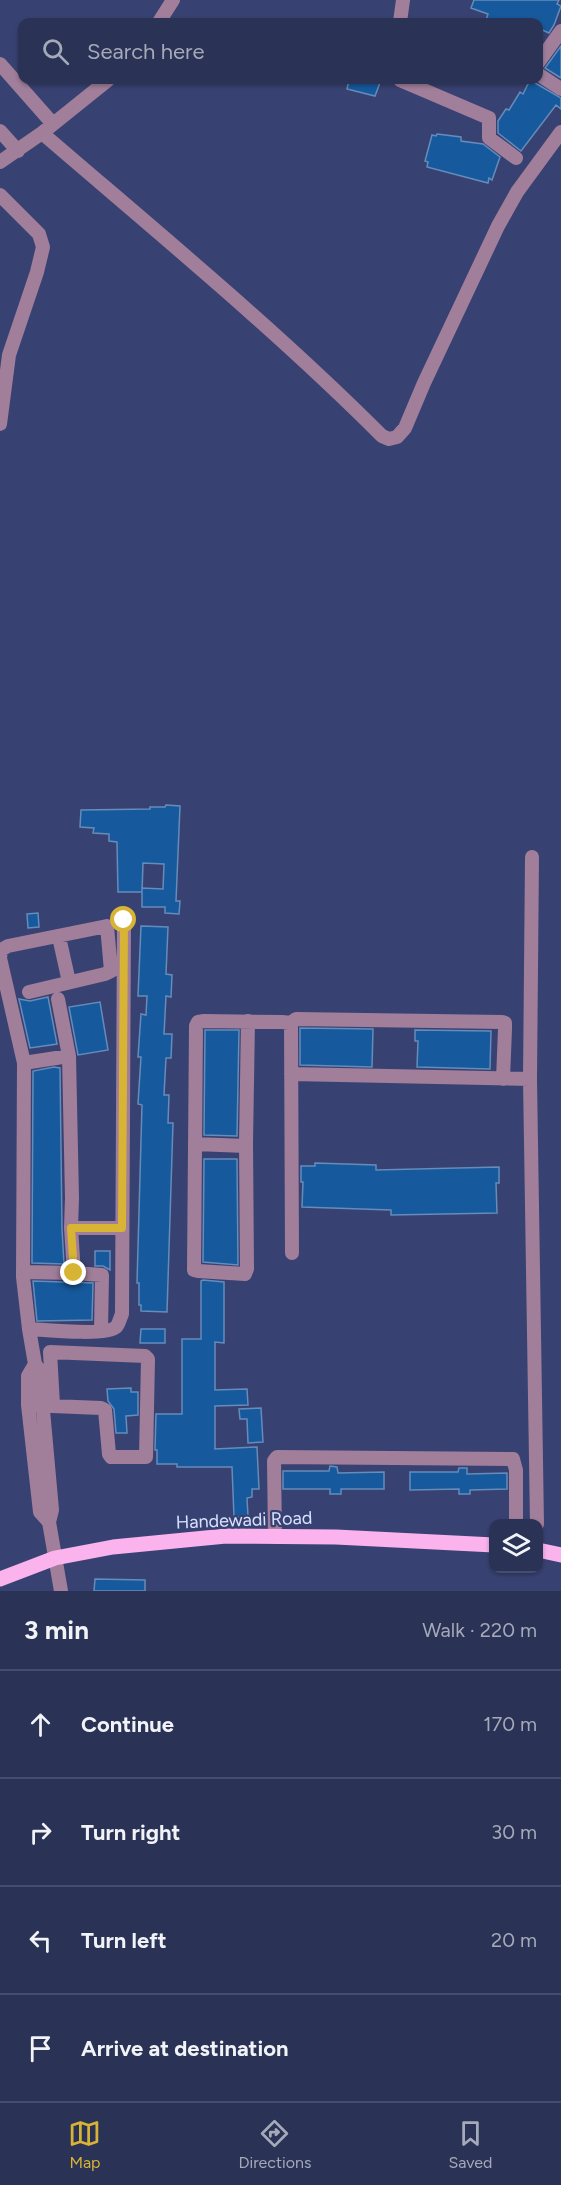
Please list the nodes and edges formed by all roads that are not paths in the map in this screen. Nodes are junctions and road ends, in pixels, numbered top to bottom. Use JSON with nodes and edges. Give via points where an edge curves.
{"nodes":[{"id":1,"x":173,"y":0,"type":"edge"},
{"id":2,"x":403,"y":0,"type":"edge"},
{"id":3,"x":162,"y":18,"type":"edge"},
{"id":4,"x":401,"y":18,"type":"edge"},
{"id":5,"x":561,"y":31,"type":"edge"},
{"id":6,"x":543,"y":56,"type":"edge"},
{"id":7,"x":0,"y":64,"type":"edge"},
{"id":8,"x":543,"y":77,"type":"edge"},
{"id":9,"x":103,"y":84,"type":"edge"},
{"id":10,"x":409,"y":84,"type":"edge"},
{"id":11,"x":561,"y":89,"type":"edge"},
{"id":12,"x":47,"y":128,"type":"junction"},
{"id":13,"x":0,"y":131,"type":"edge"},
{"id":14,"x":561,"y":132,"type":"edge"},
{"id":15,"x":18,"y":151,"type":"junction"},
{"id":16,"x":516,"y":158,"type":"dead end"},
{"id":17,"x":0,"y":162,"type":"edge"},
{"id":18,"x":0,"y":195,"type":"edge"},
{"id":19,"x":0,"y":424,"type":"edge"},
{"id":20,"x":532,"y":857,"type":"dead end"},
{"id":21,"x":124,"y":920,"type":"dead end"},
{"id":22,"x":60,"y":937,"type":"junction"},
{"id":23,"x":117,"y":970,"type":"junction"},
{"id":24,"x":69,"y":982,"type":"junction"},
{"id":25,"x":29,"y":992,"type":"dead end"},
{"id":26,"x":58,"y":999,"type":"dead end"},
{"id":27,"x":248,"y":1022,"type":"junction"},
{"id":28,"x":291,"y":1023,"type":"junction"},
{"id":29,"x":69,"y":1056,"type":"junction"},
{"id":30,"x":24,"y":1063,"type":"junction"},
{"id":31,"x":291,"y":1074,"type":"junction"},
{"id":32,"x":503,"y":1079,"type":"junction"},
{"id":33,"x":530,"y":1079,"type":"junction"},
{"id":34,"x":195,"y":1144,"type":"junction"},
{"id":35,"x":246,"y":1146,"type":"junction"},
{"id":36,"x":71,"y":1228,"type":"junction"},
{"id":37,"x":122,"y":1228,"type":"junction"},
{"id":38,"x":292,"y":1253,"type":"dead end"},
{"id":39,"x":23,"y":1272,"type":"junction"},
{"id":40,"x":74,"y":1273,"type":"junction"},
{"id":41,"x":29,"y":1329,"type":"junction"},
{"id":42,"x":101,"y":1331,"type":"junction"},
{"id":43,"x":41,"y":1405,"type":"junction"},
{"id":44,"x":516,"y":1519,"type":"edge"},
{"id":45,"x":537,"y":1519,"type":"edge"},
{"id":46,"x":275,"y":1537,"type":"junction"},
{"id":47,"x":489,"y":1545,"type":"edge"},
{"id":48,"x":543,"y":1551,"type":"edge"},
{"id":49,"x":561,"y":1555,"type":"edge"},
{"id":50,"x":55,"y":1558,"type":"junction"},
{"id":51,"x":0,"y":1579,"type":"edge"},
{"id":52,"x":61,"y":1591,"type":"edge"}],
"edges":[{"from":1,"to":3,"type":"street"},
{"from":2,"to":4,"type":"street"},
{"from":5,"to":6,"type":"street"},
{"from":7,"to":12,"type":"street"},
{"from":8,"to":11,"type":"street"},
{"from":9,"to":12,"type":"street"},
{"from":10,"to":16,"type":"street","via":[[489,118],[489,138]]},
{"from":12,"to":14,"type":"street","via":[[389,439],[405,428],[517,192]]},
{"from":12,"to":15,"type":"street"},
{"from":13,"to":15,"type":"street"},
{"from":15,"to":17,"type":"street"},
{"from":18,"to":19,"type":"street","via":[[39,234],[43,247],[9,355]]},
{"from":20,"to":33,"type":"street"},
{"from":21,"to":23,"type":"street"},
{"from":22,"to":23,"type":"street","via":[[107,926]]},
{"from":22,"to":24,"type":"street"},
{"from":22,"to":30,"type":"street","via":[[1,950]]},
{"from":23,"to":24,"type":"street"},
{"from":23,"to":37,"type":"street"},
{"from":24,"to":25,"type":"street"},
{"from":26,"to":29,"type":"street"},
{"from":27,"to":28,"type":"street"},
{"from":27,"to":34,"type":"street","via":[[204,1021],[196,1026]]},
{"from":27,"to":35,"type":"street"},
{"from":28,"to":31,"type":"street"},
{"from":28,"to":32,"type":"street","via":[[296,1019],[502,1022]]},
{"from":29,"to":30,"type":"street"},
{"from":29,"to":36,"type":"street"},
{"from":30,"to":39,"type":"street"},
{"from":31,"to":32,"type":"street"},
{"from":31,"to":38,"type":"street"},
{"from":32,"to":33,"type":"street"},
{"from":33,"to":45,"type":"street"},
{"from":34,"to":35,"type":"street"},
{"from":34,"to":35,"type":"street","via":[[194,1269],[245,1274]]},
{"from":36,"to":37,"type":"street"},
{"from":36,"to":40,"type":"street"},
{"from":37,"to":42,"type":"street","via":[[122,1314],[117,1326]]},
{"from":39,"to":40,"type":"street"},
{"from":39,"to":41,"type":"street"},
{"from":40,"to":42,"type":"street","via":[[102,1275]]},
{"from":41,"to":42,"type":"street"},
{"from":41,"to":43,"type":"street","via":[[34,1364],[28,1376]]},
{"from":43,"to":43,"type":"street","via":[[105,1410],[111,1457],[146,1457],[145,1356],[50,1352]]},
{"from":43,"to":50,"type":"street","via":[[40,1512],[49,1522]]},
{"from":44,"to":46,"type":"street","via":[[513,1459],[277,1457]]},
{"from":46,"to":47,"type":"main road","name":"Handewadi Road"},
{"from":46,"to":50,"type":"main road","name":"Handewadi Road","via":[[226,1536]]},
{"from":48,"to":49,"type":"main road"},
{"from":50,"to":51,"type":"main road","name":"Handewadi Road"},
{"from":50,"to":52,"type":"street"}]}
